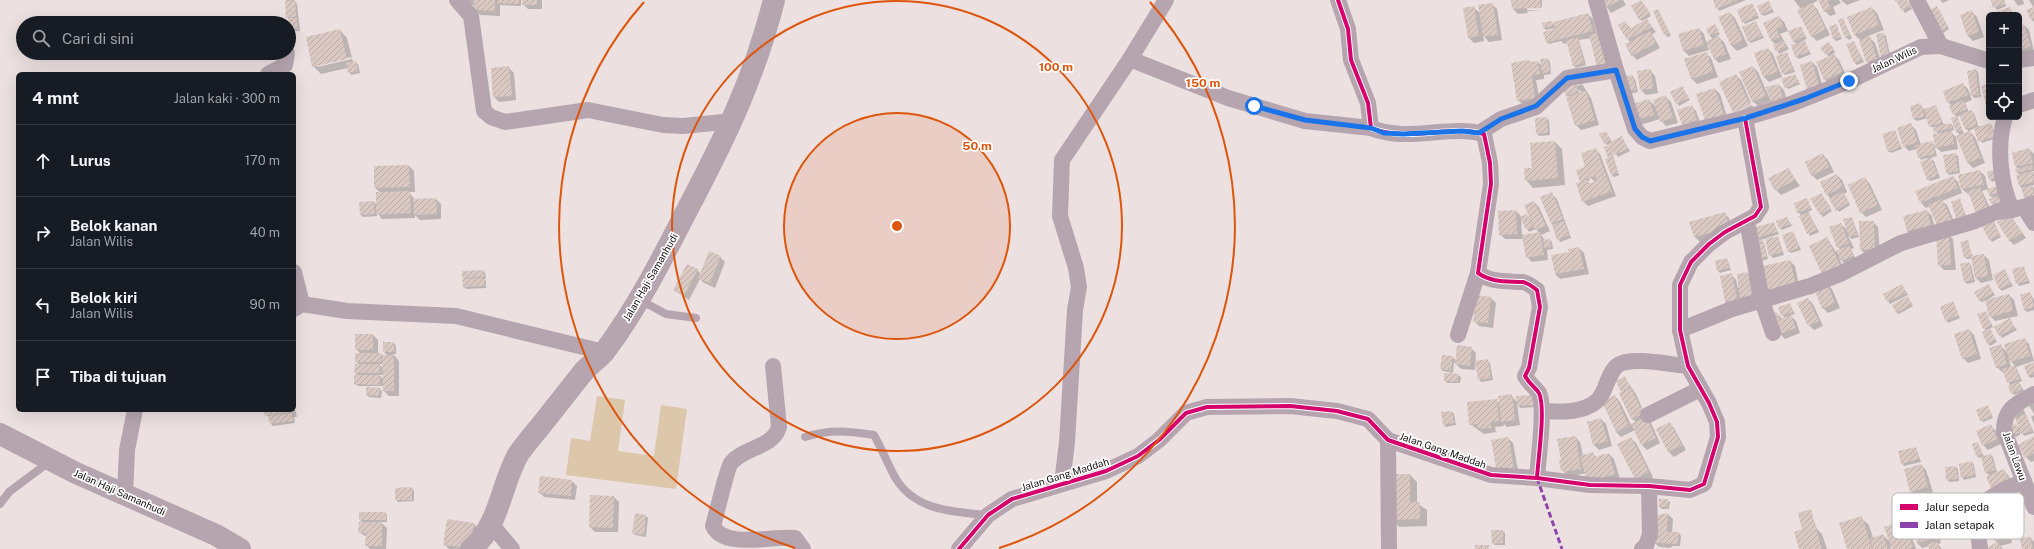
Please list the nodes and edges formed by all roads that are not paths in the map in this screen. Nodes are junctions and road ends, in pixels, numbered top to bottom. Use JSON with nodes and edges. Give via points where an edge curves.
{"nodes":[{"id":1,"x":457,"y":0,"type":"edge"},
{"id":2,"x":774,"y":0,"type":"edge"},
{"id":3,"x":1166,"y":0,"type":"edge"},
{"id":4,"x":1338,"y":0,"type":"edge"},
{"id":5,"x":1596,"y":0,"type":"edge"},
{"id":6,"x":1917,"y":0,"type":"edge"},
{"id":7,"x":1941,"y":46,"type":"junction"},
{"id":8,"x":2034,"y":58,"type":"edge"},
{"id":9,"x":1130,"y":59,"type":"junction"},
{"id":10,"x":286,"y":60,"type":"edge"},
{"id":11,"x":1986,"y":60,"type":"edge"},
{"id":12,"x":2022,"y":60,"type":"edge"},
{"id":13,"x":1616,"y":70,"type":"junction"},
{"id":14,"x":272,"y":72,"type":"edge"},
{"id":15,"x":2034,"y":100,"type":"edge"},
{"id":16,"x":2022,"y":104,"type":"edge"},
{"id":17,"x":1746,"y":118,"type":"junction"},
{"id":18,"x":2004,"y":120,"type":"edge"},
{"id":19,"x":733,"y":121,"type":"junction"},
{"id":20,"x":1371,"y":128,"type":"junction"},
{"id":21,"x":1479,"y":133,"type":"junction"},
{"id":22,"x":2024,"y":207,"type":"edge"},
{"id":23,"x":1747,"y":221,"type":"junction"},
{"id":24,"x":2034,"y":223,"type":"edge"},
{"id":25,"x":1478,"y":273,"type":"junction"},
{"id":26,"x":296,"y":290,"type":"edge"},
{"id":27,"x":639,"y":300,"type":"junction"},
{"id":28,"x":1762,"y":301,"type":"junction"},
{"id":29,"x":298,"y":307,"type":"edge"},
{"id":30,"x":696,"y":318,"type":"dead end"},
{"id":31,"x":1680,"y":330,"type":"junction"},
{"id":32,"x":1773,"y":332,"type":"dead end"},
{"id":33,"x":1458,"y":335,"type":"dead end"},
{"id":34,"x":604,"y":352,"type":"junction"},
{"id":35,"x":773,"y":366,"type":"dead end"},
{"id":36,"x":1688,"y":366,"type":"junction"},
{"id":37,"x":1700,"y":389,"type":"junction"},
{"id":38,"x":2034,"y":394,"type":"edge"},
{"id":39,"x":135,"y":412,"type":"edge"},
{"id":40,"x":1542,"y":412,"type":"junction"},
{"id":41,"x":1648,"y":415,"type":"dead end"},
{"id":42,"x":0,"y":434,"type":"edge"},
{"id":43,"x":805,"y":437,"type":"dead end"},
{"id":44,"x":1388,"y":440,"type":"junction"},
{"id":45,"x":51,"y":460,"type":"junction"},
{"id":46,"x":1537,"y":478,"type":"junction"},
{"id":47,"x":2024,"y":481,"type":"junction"},
{"id":48,"x":1062,"y":483,"type":"junction"},
{"id":49,"x":1649,"y":486,"type":"junction"},
{"id":50,"x":1998,"y":493,"type":"edge"},
{"id":51,"x":125,"y":495,"type":"junction"},
{"id":52,"x":0,"y":504,"type":"edge"},
{"id":53,"x":2034,"y":507,"type":"edge"},
{"id":54,"x":988,"y":515,"type":"junction"},
{"id":55,"x":490,"y":524,"type":"junction"},
{"id":56,"x":1979,"y":539,"type":"edge"},
{"id":57,"x":964,"y":546,"type":"edge"},
{"id":58,"x":240,"y":549,"type":"edge"},
{"id":59,"x":471,"y":549,"type":"edge"},
{"id":60,"x":512,"y":549,"type":"edge"},
{"id":61,"x":803,"y":549,"type":"edge"},
{"id":62,"x":1389,"y":549,"type":"edge"},
{"id":63,"x":1642,"y":549,"type":"edge"},
{"id":64,"x":1980,"y":549,"type":"edge"}],
"edges":[{"from":1,"to":19,"type":"street","via":[[471,16],[484,111],[491,117],[505,122],[588,110],[663,125],[684,126]]},
{"from":2,"to":19,"type":"street","name":"Jalan Haji Samanhudi","via":[[754,68]]},
{"from":3,"to":9,"type":"street"},
{"from":4,"to":20,"type":"street","via":[[1348,29],[1351,60],[1368,103]]},
{"from":5,"to":13,"type":"street","name":"Jalan Wilis"},
{"from":6,"to":7,"type":"street"},
{"from":7,"to":11,"type":"street","name":"Jalan Wilis"},
{"from":7,"to":17,"type":"street","name":"Jalan Wilis","via":[[1921,46],[1817,94]]},
{"from":8,"to":12,"type":"street"},
{"from":9,"to":20,"type":"street","via":[[1228,98],[1305,120]]},
{"from":9,"to":48,"type":"street","via":[[1062,160],[1060,216],[1076,268],[1079,287]]},
{"from":10,"to":14,"type":"street","via":[[285,65]]},
{"from":13,"to":17,"type":"street","name":"Jalan Wilis","via":[[1635,129],[1650,141]]},
{"from":13,"to":21,"type":"street","via":[[1567,78],[1536,106],[1501,119]]},
{"from":15,"to":16,"type":"street"},
{"from":17,"to":23,"type":"street","name":"Jalan Gang Maddah","via":[[1761,207],[1755,216]]},
{"from":18,"to":22,"type":"street","via":[[1999,150],[2005,187]]},
{"from":19,"to":27,"type":"street","name":"Jalan Haji Samanhudi"},
{"from":20,"to":21,"type":"street","via":[[1384,133],[1403,134],[1462,131]]},
{"from":21,"to":25,"type":"street","via":[[1484,134],[1491,184]]},
{"from":22,"to":24,"type":"street"},
{"from":22,"to":28,"type":"street","via":[[1996,212],[1975,222],[1901,243],[1840,274]]},
{"from":23,"to":28,"type":"street"},
{"from":23,"to":31,"type":"street","name":"Jalan Gang Maddah","via":[[1725,232],[1691,262],[1680,286]]},
{"from":25,"to":33,"type":"street"},
{"from":25,"to":40,"type":"street","via":[[1485,278],[1509,283],[1525,282],[1538,290],[1540,307],[1529,368],[1525,376],[1529,385],[1539,394]]},
{"from":26,"to":29,"type":"street"},
{"from":27,"to":30,"type":"lane","via":[[666,314]]},
{"from":27,"to":34,"type":"street","name":"Jalan Haji Samanhudi"},
{"from":28,"to":31,"type":"street","via":[[1732,309]]},
{"from":28,"to":32,"type":"street"},
{"from":29,"to":34,"type":"street","via":[[456,316]]},
{"from":31,"to":36,"type":"street","name":"Jalan Gang Maddah"},
{"from":34,"to":55,"type":"street","name":"Jalan Haji Samanhudi","via":[[586,370],[519,454]]},
{"from":35,"to":61,"type":"street","via":[[779,427],[777,434],[771,440],[738,455],[729,465],[713,526],[720,540],[742,548],[795,538]]},
{"from":36,"to":37,"type":"street","name":"Jalan Gang Maddah"},
{"from":36,"to":40,"type":"street","via":[[1631,361],[1618,366],[1596,402],[1583,408]]},
{"from":37,"to":41,"type":"street"},
{"from":37,"to":49,"type":"street","name":"Jalan Gang Maddah","via":[[1716,422],[1718,437],[1704,484],[1690,490]]},
{"from":38,"to":47,"type":"street","name":"Jalan Lawu","via":[[2008,410],[2004,419],[2004,431]]},
{"from":39,"to":51,"type":"street","via":[[127,450]]},
{"from":40,"to":46,"type":"street"},
{"from":42,"to":45,"type":"street","name":"Jalan Haji Samanhudi"},
{"from":43,"to":54,"type":"lane","via":[[841,430],[874,435],[897,480],[914,499],[933,507]]},
{"from":44,"to":46,"type":"street","name":"Jalan Gang Maddah","via":[[1491,475]]},
{"from":44,"to":48,"type":"street","name":"Jalan Gang Maddah","via":[[1368,419],[1337,411],[1290,406],[1207,406],[1186,413],[1159,440],[1138,456],[1106,471]]},
{"from":44,"to":62,"type":"street"},
{"from":45,"to":51,"type":"street","name":"Jalan Haji Samanhudi"},
{"from":45,"to":52,"type":"lane","via":[[9,492]]},
{"from":46,"to":49,"type":"street","name":"Jalan Gang Maddah","via":[[1590,484]]},
{"from":47,"to":50,"type":"street"},
{"from":47,"to":53,"type":"street","name":"Jalan Lawu"},
{"from":48,"to":54,"type":"street","name":"Jalan Gang Maddah","via":[[1012,499]]},
{"from":49,"to":63,"type":"street","via":[[1650,534],[1646,546]]},
{"from":51,"to":58,"type":"street","name":"Jalan Haji Samanhudi","via":[[216,535]]},
{"from":54,"to":57,"type":"street","name":"Jalan Gang Maddah"},
{"from":55,"to":59,"type":"street","name":"Jalan Haji Samanhudi","via":[[480,542]]},
{"from":55,"to":60,"type":"street"},
{"from":56,"to":64,"type":"street"}]}
